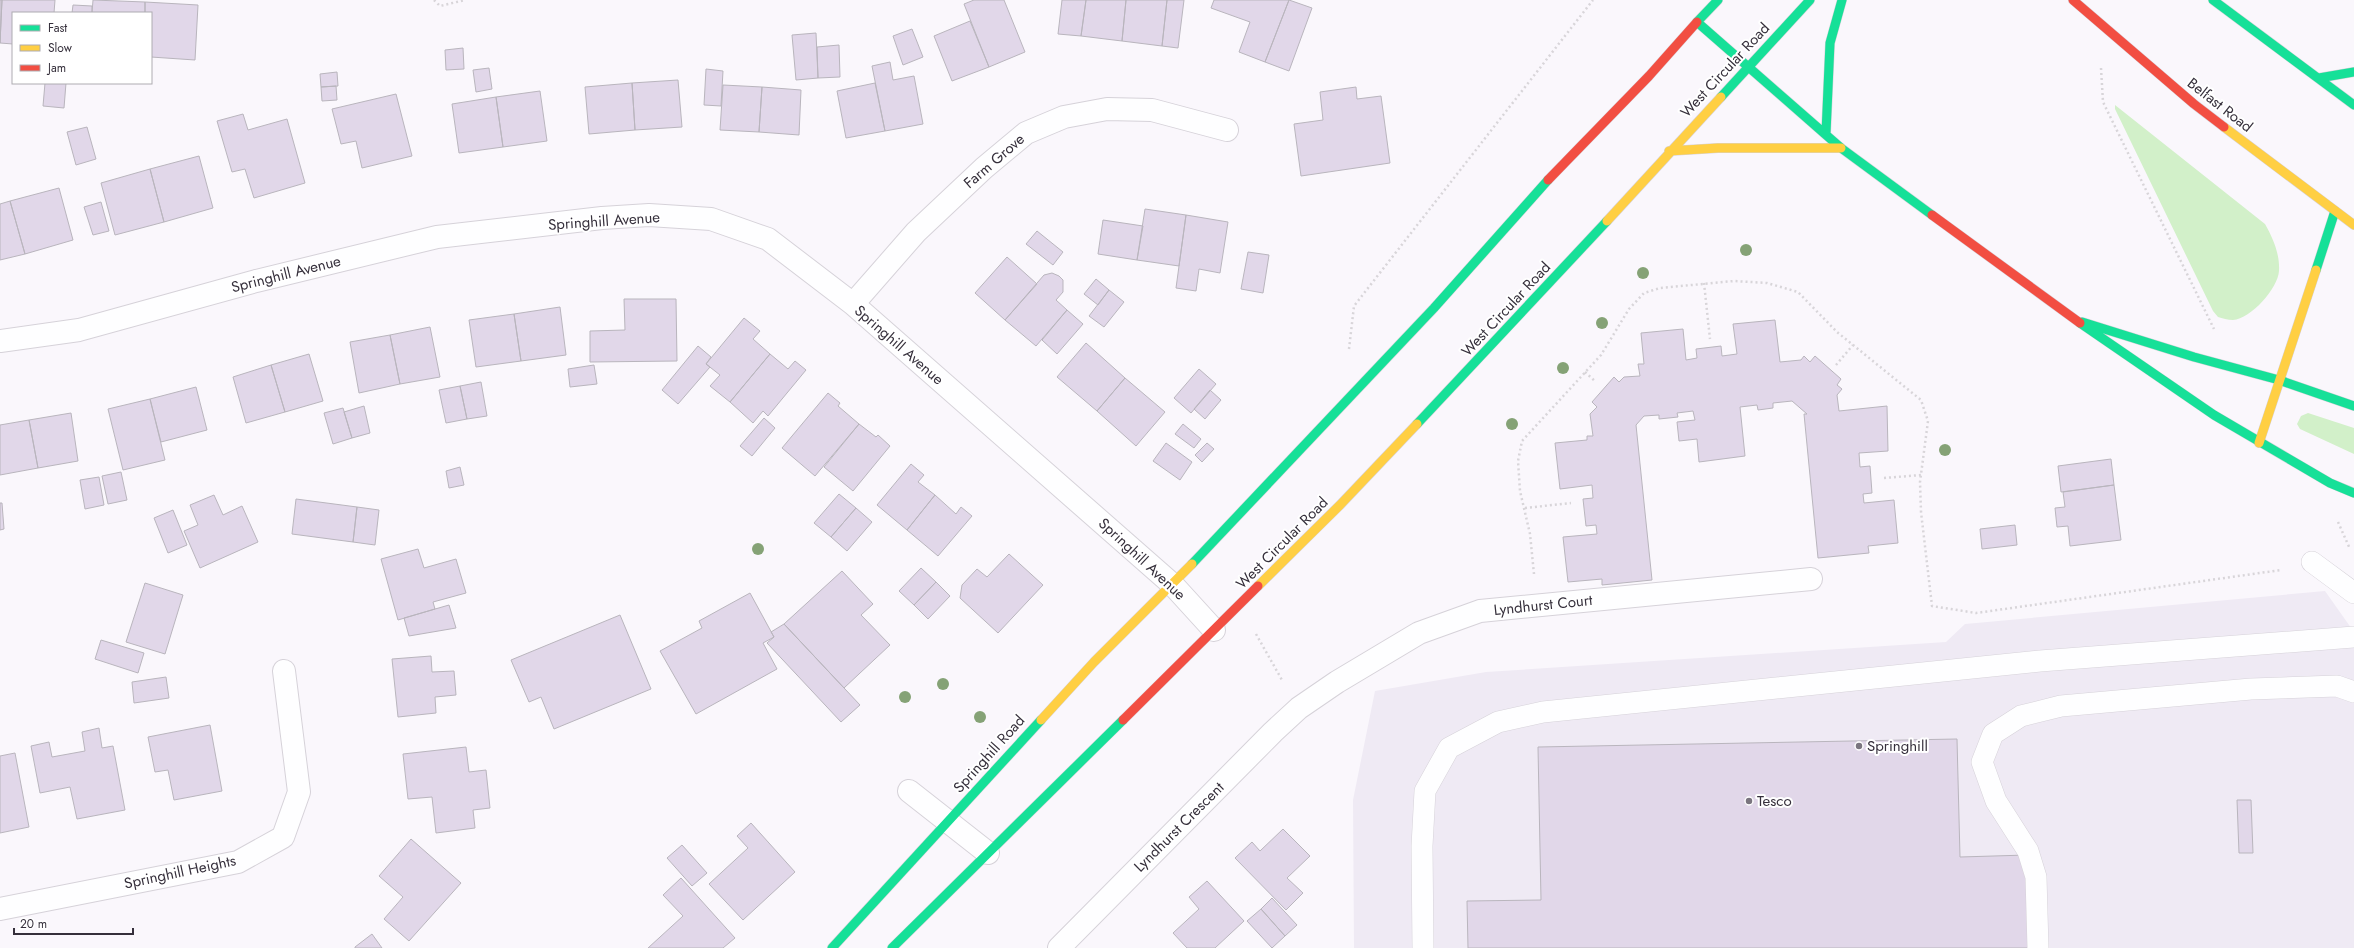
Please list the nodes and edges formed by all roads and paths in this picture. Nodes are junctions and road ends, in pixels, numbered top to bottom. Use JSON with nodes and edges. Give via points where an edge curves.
{"nodes":[{"id":1,"x":434,"y":0,"type":"edge"},
{"id":2,"x":465,"y":0,"type":"edge"},
{"id":3,"x":1593,"y":0,"type":"edge"},
{"id":4,"x":1718,"y":0,"type":"edge"},
{"id":5,"x":1810,"y":0,"type":"edge"},
{"id":6,"x":1842,"y":0,"type":"edge"},
{"id":7,"x":2073,"y":0,"type":"edge"},
{"id":8,"x":2213,"y":0,"type":"edge"},
{"id":9,"x":1697,"y":22,"type":"junction"},
{"id":10,"x":2098,"y":22,"type":"junction"},
{"id":11,"x":1748,"y":67,"type":"junction"},
{"id":12,"x":2354,"y":72,"type":"edge"},
{"id":13,"x":2319,"y":78,"type":"junction"},
{"id":14,"x":2354,"y":105,"type":"edge"},
{"id":15,"x":1227,"y":130,"type":"dead end"},
{"id":16,"x":1826,"y":133,"type":"junction"},
{"id":17,"x":1842,"y":148,"type":"junction"},
{"id":18,"x":1669,"y":151,"type":"junction"},
{"id":19,"x":2335,"y":211,"type":"junction"},
{"id":20,"x":2354,"y":225,"type":"edge"},
{"id":21,"x":1704,"y":283,"type":"junction"},
{"id":22,"x":853,"y":304,"type":"junction"},
{"id":23,"x":2076,"y":320,"type":"junction"},
{"id":24,"x":1710,"y":340,"type":"dead end"},
{"id":25,"x":0,"y":341,"type":"edge"},
{"id":26,"x":1853,"y":345,"type":"junction"},
{"id":27,"x":1349,"y":352,"type":"dead end"},
{"id":28,"x":1836,"y":365,"type":"dead end"},
{"id":29,"x":2224,"y":366,"type":"junction"},
{"id":30,"x":1585,"y":372,"type":"junction"},
{"id":31,"x":2279,"y":380,"type":"junction"},
{"id":32,"x":1596,"y":382,"type":"dead end"},
{"id":33,"x":2354,"y":406,"type":"edge"},
{"id":34,"x":2259,"y":443,"type":"junction"},
{"id":35,"x":1921,"y":475,"type":"junction"},
{"id":36,"x":1884,"y":478,"type":"dead end"},
{"id":37,"x":2354,"y":493,"type":"edge"},
{"id":38,"x":1571,"y":503,"type":"dead end"},
{"id":39,"x":1525,"y":508,"type":"junction"},
{"id":40,"x":2312,"y":562,"type":"joint"},
{"id":41,"x":1811,"y":579,"type":"dead end"},
{"id":42,"x":1173,"y":584,"type":"junction"},
{"id":43,"x":2354,"y":593,"type":"edge"},
{"id":44,"x":1537,"y":605,"type":"junction"},
{"id":45,"x":1239,"y":606,"type":"junction"},
{"id":46,"x":1214,"y":630,"type":"junction"},
{"id":47,"x":2354,"y":637,"type":"edge"},
{"id":48,"x":284,"y":671,"type":"dead end"},
{"id":49,"x":2354,"y":692,"type":"edge"},
{"id":50,"x":1299,"y":708,"type":"junction"},
{"id":51,"x":909,"y":791,"type":"dead end"},
{"id":52,"x":948,"y":821,"type":"junction"},
{"id":53,"x":988,"y":853,"type":"junction"},
{"id":54,"x":0,"y":909,"type":"edge"},
{"id":55,"x":838,"y":946,"type":"edge"},
{"id":56,"x":892,"y":948,"type":"edge"},
{"id":57,"x":1059,"y":948,"type":"edge"},
{"id":58,"x":1423,"y":948,"type":"edge"},
{"id":59,"x":2038,"y":948,"type":"edge"}],
"edges":[{"from":1,"to":2,"type":"path","via":[[440,6]]},
{"from":3,"to":27,"type":"path","via":[[1354,306]]},
{"from":4,"to":9,"type":"main road"},
{"from":5,"to":11,"type":"main road","name":"West Circular Road"},
{"from":6,"to":16,"type":"main road","via":[[1830,44]]},
{"from":7,"to":10,"type":"main road","name":"Belfast Road"},
{"from":8,"to":13,"type":"main road"},
{"from":9,"to":11,"type":"main road"},
{"from":9,"to":42,"type":"main road","via":[[1649,76],[1521,209],[1429,314]]},
{"from":10,"to":19,"type":"main road","name":"Belfast Road","via":[[2194,104]]},
{"from":10,"to":29,"type":"path","via":[[2103,102],[2216,334]]},
{"from":11,"to":16,"type":"main road"},
{"from":11,"to":18,"type":"main road","name":"West Circular Road"},
{"from":12,"to":13,"type":"main road"},
{"from":13,"to":14,"type":"main road"},
{"from":15,"to":22,"type":"street","name":"Farm Grove","via":[[1152,110],[1107,109],[1064,117],[1026,133],[984,168],[916,232]]},
{"from":16,"to":17,"type":"main road"},
{"from":17,"to":18,"type":"main road","via":[[1718,148]]},
{"from":17,"to":23,"type":"main road"},
{"from":18,"to":45,"type":"main road","name":"West Circular Road","via":[[1483,355],[1340,505]]},
{"from":19,"to":20,"type":"main road","name":"Belfast Road"},
{"from":19,"to":31,"type":"main road"},
{"from":21,"to":24,"type":"path"},
{"from":21,"to":26,"type":"path","via":[[1734,280],[1766,283],[1798,292]]},
{"from":21,"to":30,"type":"path","via":[[1660,288],[1644,293],[1629,309],[1601,355]]},
{"from":22,"to":25,"type":"street","name":"Springhill Avenue","via":[[768,239],[711,219],[649,214],[437,237],[256,281],[79,330]]},
{"from":22,"to":42,"type":"street","name":"Springhill Avenue"},
{"from":23,"to":29,"type":"main road"},
{"from":23,"to":34,"type":"main road"},
{"from":26,"to":28,"type":"path"},
{"from":26,"to":35,"type":"path","via":[[1921,400],[1928,421]]},
{"from":29,"to":31,"type":"main road"},
{"from":30,"to":32,"type":"path"},
{"from":30,"to":39,"type":"path","via":[[1522,441],[1518,461],[1520,491]]},
{"from":31,"to":33,"type":"main road"},
{"from":31,"to":34,"type":"main road"},
{"from":34,"to":37,"type":"main road","via":[[2330,483]]},
{"from":35,"to":36,"type":"path"},
{"from":35,"to":40,"type":"path","via":[[1920,512],[1932,606],[1976,612],[2264,574]]},
{"from":38,"to":39,"type":"path"},
{"from":39,"to":44,"type":"path"},
{"from":40,"to":43,"type":"lane"},
{"from":41,"to":44,"type":"street","name":"Lyndhurst Court"},
{"from":42,"to":46,"type":"street","name":"Springhill Avenue"},
{"from":42,"to":52,"type":"main road","name":"Springhill Road","via":[[1094,662]]},
{"from":44,"to":50,"type":"street","name":"Lyndhurst Court","via":[[1480,611],[1419,634],[1337,682]]},
{"from":45,"to":46,"type":"main road","name":"West Circular Road"},
{"from":45,"to":50,"type":"path"},
{"from":46,"to":53,"type":"main road"},
{"from":47,"to":58,"type":"lane","via":[[1945,670],[1543,712],[1498,722],[1449,748],[1425,791],[1422,846]]},
{"from":48,"to":54,"type":"street","name":"Springhill Heights","via":[[298,792],[283,837],[238,862]]},
{"from":49,"to":59,"type":"lane","via":[[2337,686],[2251,689],[2061,706],[2022,716],[1993,734],[1982,762],[1996,801],[2028,852],[2036,877]]},
{"from":50,"to":57,"type":"street","name":"Lyndhurst Crescent"},
{"from":51,"to":52,"type":"street"},
{"from":52,"to":53,"type":"street"},
{"from":52,"to":55,"type":"main road","name":"Springhill Road"},
{"from":53,"to":56,"type":"main road"}]}
